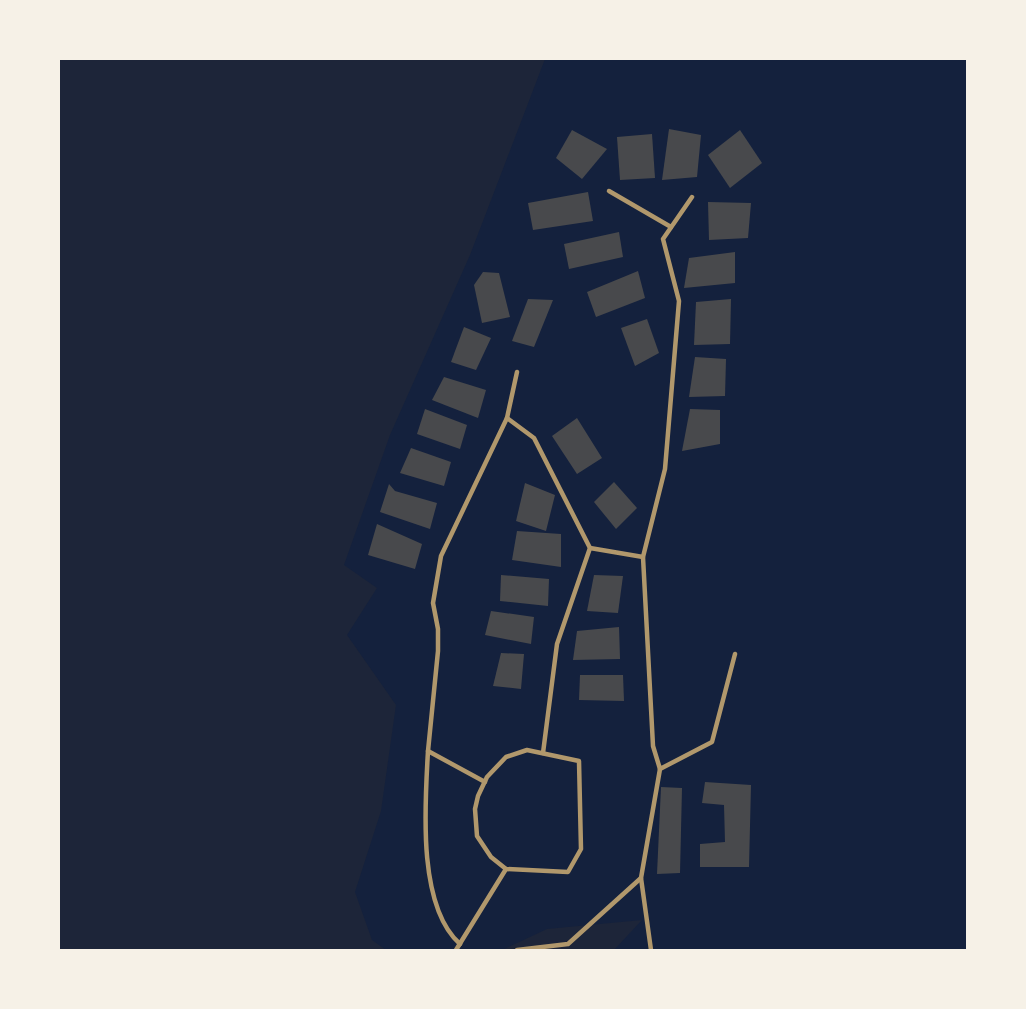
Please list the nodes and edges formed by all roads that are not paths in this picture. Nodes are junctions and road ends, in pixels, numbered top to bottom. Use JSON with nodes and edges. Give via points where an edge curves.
{"nodes":[{"id":1,"x":609,"y":191,"type":"dead end"},
{"id":2,"x":692,"y":197,"type":"dead end"},
{"id":3,"x":671,"y":227,"type":"junction"},
{"id":4,"x":517,"y":372,"type":"dead end"},
{"id":5,"x":507,"y":418,"type":"junction"},
{"id":6,"x":590,"y":548,"type":"junction"},
{"id":7,"x":643,"y":557,"type":"junction"},
{"id":8,"x":735,"y":654,"type":"dead end"},
{"id":9,"x":428,"y":751,"type":"junction"},
{"id":10,"x":543,"y":753,"type":"junction"},
{"id":11,"x":660,"y":769,"type":"junction"},
{"id":12,"x":485,"y":782,"type":"junction"},
{"id":13,"x":506,"y":869,"type":"junction"},
{"id":14,"x":641,"y":878,"type":"junction"},
{"id":15,"x":460,"y":944,"type":"junction"},
{"id":16,"x":456,"y":951,"type":"edge"},
{"id":17,"x":517,"y":951,"type":"edge"},
{"id":18,"x":651,"y":951,"type":"edge"}],
"edges":[{"from":1,"to":3,"type":"lane"},
{"from":2,"to":3,"type":"lane"},
{"from":3,"to":7,"type":"lane","via":[[663,240],[678,301],[665,469]]},
{"from":4,"to":5,"type":"lane"},
{"from":5,"to":6,"type":"lane","via":[[534,438]]},
{"from":5,"to":9,"type":"lane","via":[[441,556],[433,603],[438,651]]},
{"from":6,"to":7,"type":"lane"},
{"from":6,"to":10,"type":"lane","via":[[557,644]]},
{"from":7,"to":11,"type":"lane","via":[[654,746]]},
{"from":8,"to":11,"type":"lane","via":[[712,742]]},
{"from":9,"to":12,"type":"lane"},
{"from":9,"to":15,"type":"lane","via":[[424,826],[434,904],[449,935]]},
{"from":10,"to":12,"type":"lane","via":[[527,750],[506,757]]},
{"from":10,"to":13,"type":"lane","via":[[579,761],[581,849],[568,872]]},
{"from":11,"to":14,"type":"lane"},
{"from":12,"to":13,"type":"lane","via":[[476,809],[477,836]]},
{"from":13,"to":15,"type":"lane"},
{"from":14,"to":17,"type":"lane","via":[[568,944]]},
{"from":14,"to":18,"type":"lane"},
{"from":15,"to":16,"type":"lane"}]}
